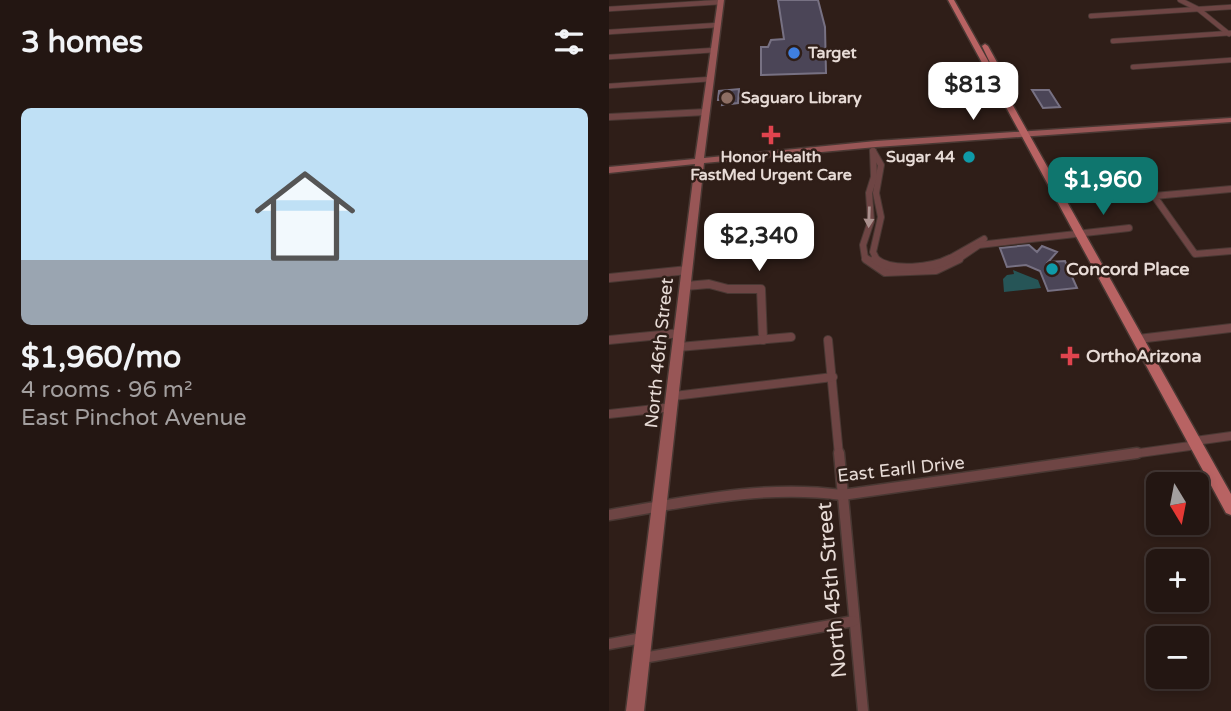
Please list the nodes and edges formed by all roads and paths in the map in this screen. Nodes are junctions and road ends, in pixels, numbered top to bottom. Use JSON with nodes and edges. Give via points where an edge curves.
{"nodes":[{"id":1,"x":951,"y":0,"type":"edge"},
{"id":2,"x":959,"y":0,"type":"edge"},
{"id":3,"x":1180,"y":0,"type":"edge"},
{"id":4,"x":721,"y":1,"type":"edge"},
{"id":5,"x":1231,"y":7,"type":"edge"},
{"id":6,"x":609,"y":9,"type":"edge"},
{"id":7,"x":1198,"y":9,"type":"junction"},
{"id":8,"x":961,"y":12,"type":"junction"},
{"id":9,"x":1091,"y":16,"type":"dead end"},
{"id":10,"x":718,"y":24,"type":"junction"},
{"id":11,"x":609,"y":32,"type":"edge"},
{"id":12,"x":1230,"y":34,"type":"edge"},
{"id":13,"x":1113,"y":41,"type":"dead end"},
{"id":14,"x":715,"y":50,"type":"junction"},
{"id":15,"x":609,"y":57,"type":"edge"},
{"id":16,"x":1231,"y":60,"type":"edge"},
{"id":17,"x":1133,"y":66,"type":"dead end"},
{"id":18,"x":711,"y":79,"type":"junction"},
{"id":19,"x":609,"y":86,"type":"edge"},
{"id":20,"x":706,"y":112,"type":"junction"},
{"id":21,"x":609,"y":117,"type":"edge"},
{"id":22,"x":1231,"y":120,"type":"edge"},
{"id":23,"x":1028,"y":136,"type":"junction"},
{"id":24,"x":945,"y":146,"type":"joint"},
{"id":25,"x":875,"y":148,"type":"junction"},
{"id":26,"x":700,"y":162,"type":"junction"},
{"id":27,"x":609,"y":170,"type":"edge"},
{"id":28,"x":1231,"y":189,"type":"edge"},
{"id":29,"x":1129,"y":228,"type":"dead end"},
{"id":30,"x":1081,"y":233,"type":"junction"},
{"id":31,"x":1231,"y":251,"type":"edge"},
{"id":32,"x":688,"y":270,"type":"junction"},
{"id":33,"x":609,"y":278,"type":"edge"},
{"id":34,"x":686,"y":286,"type":"junction"},
{"id":35,"x":1231,"y":328,"type":"edge"},
{"id":36,"x":791,"y":337,"type":"dead end"},
{"id":37,"x":1138,"y":339,"type":"junction"},
{"id":38,"x":609,"y":340,"type":"edge"},
{"id":39,"x":680,"y":340,"type":"junction"},
{"id":40,"x":763,"y":340,"type":"junction"},
{"id":41,"x":828,"y":340,"type":"dead end"},
{"id":42,"x":833,"y":376,"type":"junction"},
{"id":43,"x":673,"y":402,"type":"junction"},
{"id":44,"x":609,"y":414,"type":"edge"},
{"id":45,"x":1231,"y":436,"type":"edge"},
{"id":46,"x":1196,"y":443,"type":"junction"},
{"id":47,"x":842,"y":495,"type":"junction"},
{"id":48,"x":660,"y":507,"type":"junction"},
{"id":49,"x":1231,"y":508,"type":"edge"},
{"id":50,"x":609,"y":514,"type":"edge"},
{"id":51,"x":854,"y":621,"type":"junction"},
{"id":52,"x":645,"y":638,"type":"junction"},
{"id":53,"x":609,"y":644,"type":"edge"},
{"id":54,"x":643,"y":658,"type":"junction"},
{"id":55,"x":635,"y":711,"type":"edge"},
{"id":56,"x":863,"y":711,"type":"edge"}],
"edges":[{"from":1,"to":8,"type":"main road"},
{"from":2,"to":8,"type":"main road"},
{"from":3,"to":7,"type":"street"},
{"from":4,"to":6,"type":"street"},
{"from":4,"to":10,"type":"street","name":"North 46th Street"},
{"from":5,"to":7,"type":"street"},
{"from":7,"to":9,"type":"street"},
{"from":7,"to":12,"type":"street"},
{"from":8,"to":23,"type":"main road","via":[[990,76],[1000,84]]},
{"from":10,"to":11,"type":"street"},
{"from":10,"to":14,"type":"street","name":"North 46th Street"},
{"from":12,"to":13,"type":"street"},
{"from":14,"to":15,"type":"street"},
{"from":14,"to":18,"type":"street","name":"North 46th Street"},
{"from":16,"to":17,"type":"street"},
{"from":18,"to":19,"type":"street"},
{"from":18,"to":20,"type":"street","name":"North 46th Street"},
{"from":20,"to":21,"type":"street"},
{"from":20,"to":26,"type":"street","name":"North 46th Street"},
{"from":22,"to":23,"type":"street"},
{"from":23,"to":24,"type":"main road"},
{"from":23,"to":25,"type":"main road"},
{"from":23,"to":30,"type":"main road"},
{"from":24,"to":25,"type":"street"},
{"from":25,"to":26,"type":"street"},
{"from":25,"to":26,"type":"street","via":[[812,157]]},
{"from":25,"to":30,"type":"street","via":[[869,193],[871,221],[863,246],[865,258],[885,271],[949,266],[979,245]]},
{"from":26,"to":27,"type":"main road"},
{"from":26,"to":32,"type":"street","name":"North 46th Street"},
{"from":28,"to":31,"type":"street","via":[[1154,196],[1195,254]]},
{"from":29,"to":30,"type":"street"},
{"from":30,"to":37,"type":"main road"},
{"from":32,"to":33,"type":"street"},
{"from":32,"to":34,"type":"street","name":"North 46th Street"},
{"from":34,"to":39,"type":"street","name":"North 46th Street"},
{"from":34,"to":40,"type":"street","via":[[761,289]]},
{"from":35,"to":37,"type":"street"},
{"from":36,"to":40,"type":"street"},
{"from":37,"to":46,"type":"main road"},
{"from":38,"to":39,"type":"street"},
{"from":39,"to":40,"type":"street"},
{"from":39,"to":43,"type":"street","name":"North 46th Street"},
{"from":41,"to":42,"type":"street","name":"North 45th Street"},
{"from":42,"to":43,"type":"street"},
{"from":42,"to":47,"type":"street","name":"North 45th Street"},
{"from":43,"to":44,"type":"street"},
{"from":43,"to":48,"type":"street","name":"North 46th Street"},
{"from":45,"to":46,"type":"street","name":"East Earll Drive"},
{"from":46,"to":47,"type":"street","name":"East Earll Drive"},
{"from":46,"to":49,"type":"main road"},
{"from":47,"to":48,"type":"street","name":"East Earll Drive","via":[[818,489],[785,490]]},
{"from":47,"to":51,"type":"street","name":"North 45th Street"},
{"from":48,"to":50,"type":"street","name":"East Earll Drive"},
{"from":48,"to":52,"type":"street","name":"North 46th Street"},
{"from":51,"to":54,"type":"street"},
{"from":51,"to":56,"type":"street","name":"North 45th Street"},
{"from":52,"to":53,"type":"street"},
{"from":52,"to":54,"type":"street","name":"North 46th Street"},
{"from":54,"to":55,"type":"street","name":"North 46th Street"}]}
